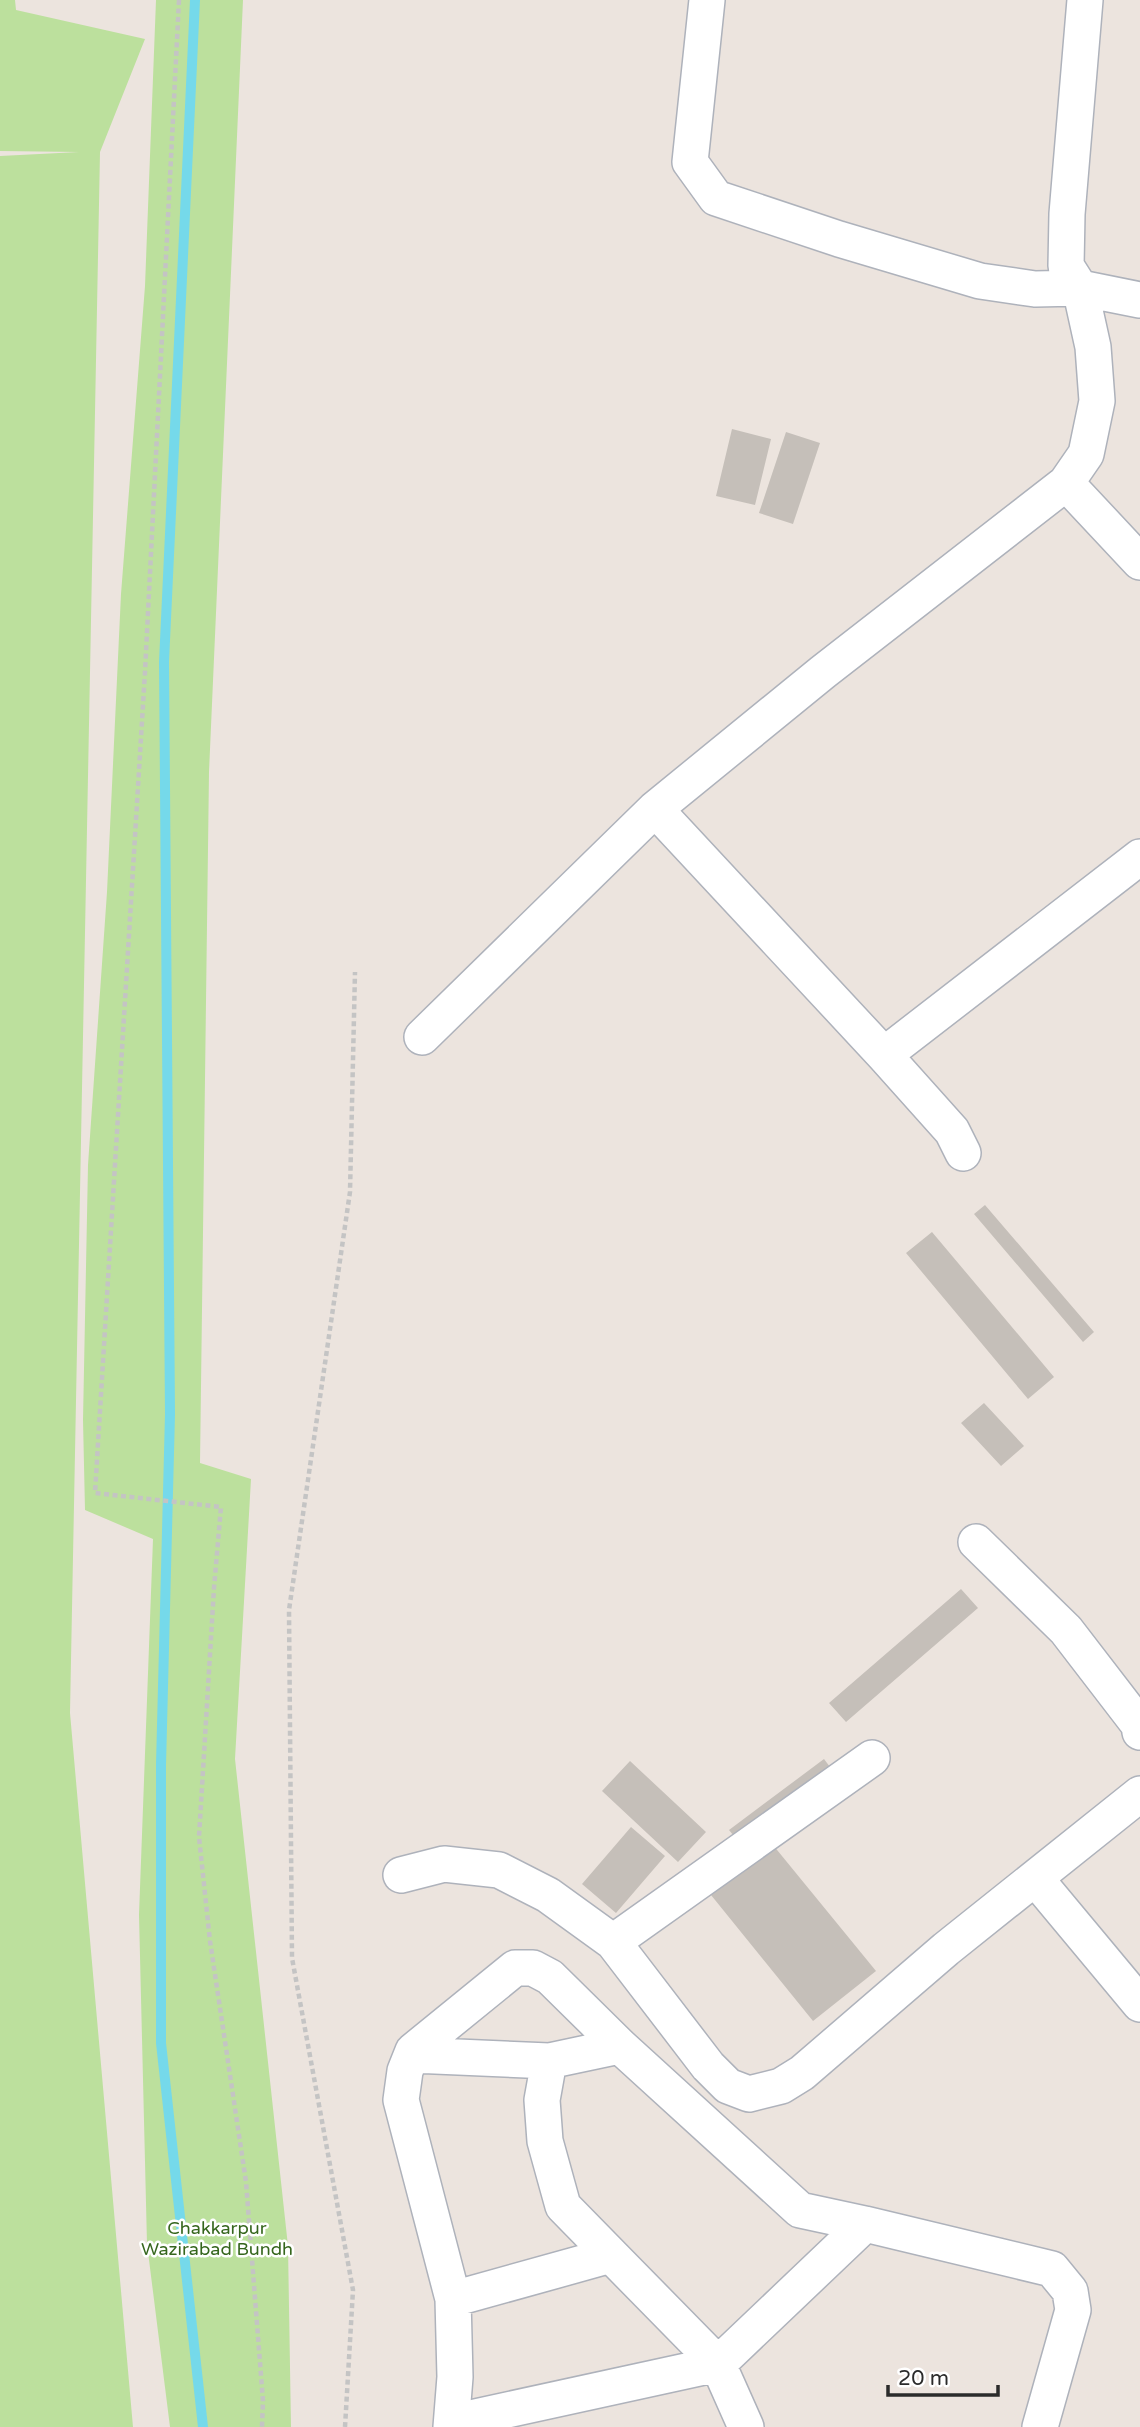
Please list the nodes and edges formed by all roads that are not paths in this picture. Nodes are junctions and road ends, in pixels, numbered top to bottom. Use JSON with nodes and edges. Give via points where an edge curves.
{"nodes":[{"id":1,"x":707,"y":0,"type":"edge"},
{"id":2,"x":1085,"y":0,"type":"edge"},
{"id":3,"x":1080,"y":288,"type":"junction"},
{"id":4,"x":1140,"y":300,"type":"edge"},
{"id":5,"x":1066,"y":483,"type":"junction"},
{"id":6,"x":1140,"y":562,"type":"edge"},
{"id":7,"x":656,"y":809,"type":"junction"},
{"id":8,"x":1140,"y":857,"type":"edge"},
{"id":9,"x":422,"y":1037,"type":"dead end"},
{"id":10,"x":884,"y":1055,"type":"junction"},
{"id":11,"x":962,"y":1153,"type":"dead end"},
{"id":12,"x":976,"y":1542,"type":"dead end"},
{"id":13,"x":1140,"y":1732,"type":"edge"},
{"id":14,"x":872,"y":1758,"type":"dead end"},
{"id":15,"x":1140,"y":1794,"type":"edge"},
{"id":16,"x":401,"y":1875,"type":"dead end"},
{"id":17,"x":1035,"y":1878,"type":"junction"},
{"id":18,"x":613,"y":1942,"type":"junction"},
{"id":19,"x":1140,"y":2004,"type":"edge"},
{"id":20,"x":620,"y":2046,"type":"junction"},
{"id":21,"x":412,"y":2055,"type":"junction"},
{"id":22,"x":549,"y":2061,"type":"junction"},
{"id":23,"x":864,"y":2224,"type":"junction"},
{"id":24,"x":611,"y":2255,"type":"junction"},
{"id":25,"x":453,"y":2300,"type":"junction"},
{"id":26,"x":719,"y":2364,"type":"junction"},
{"id":27,"x":452,"y":2425,"type":"edge"},
{"id":28,"x":746,"y":2427,"type":"edge"},
{"id":29,"x":1041,"y":2427,"type":"edge"}],
"edges":[{"from":1,"to":3,"type":"street","via":[[690,162],[716,198],[980,281],[1035,289]]},
{"from":2,"to":3,"type":"street","via":[[1066,266]]},
{"from":3,"to":4,"type":"street"},
{"from":3,"to":5,"type":"street","via":[[1093,347],[1097,401],[1087,454]]},
{"from":5,"to":6,"type":"street"},
{"from":5,"to":7,"type":"street"},
{"from":7,"to":9,"type":"street"},
{"from":7,"to":10,"type":"street"},
{"from":8,"to":10,"type":"street"},
{"from":10,"to":11,"type":"street","via":[[951,1131]]},
{"from":12,"to":13,"type":"street","via":[[1066,1630]]},
{"from":14,"to":18,"type":"street"},
{"from":15,"to":17,"type":"street"},
{"from":16,"to":18,"type":"street","via":[[444,1864],[499,1870],[548,1895]]},
{"from":17,"to":18,"type":"street","via":[[802,2073],[781,2086],[749,2094],[728,2086],[708,2066]]},
{"from":17,"to":19,"type":"street"},
{"from":20,"to":21,"type":"street","via":[[550,1977],[533,1968],[515,1968]]},
{"from":20,"to":22,"type":"street"},
{"from":20,"to":23,"type":"street","via":[[800,2210]]},
{"from":21,"to":22,"type":"street"},
{"from":21,"to":25,"type":"street","via":[[401,2100]]},
{"from":22,"to":24,"type":"street","via":[[541,2100],[545,2141],[563,2206]]},
{"from":23,"to":26,"type":"street"},
{"from":23,"to":29,"type":"street","via":[[1052,2269],[1070,2291],[1073,2310]]},
{"from":24,"to":25,"type":"street"},
{"from":24,"to":26,"type":"street"},
{"from":25,"to":27,"type":"street"},
{"from":26,"to":27,"type":"street"},
{"from":26,"to":28,"type":"street"}]}
